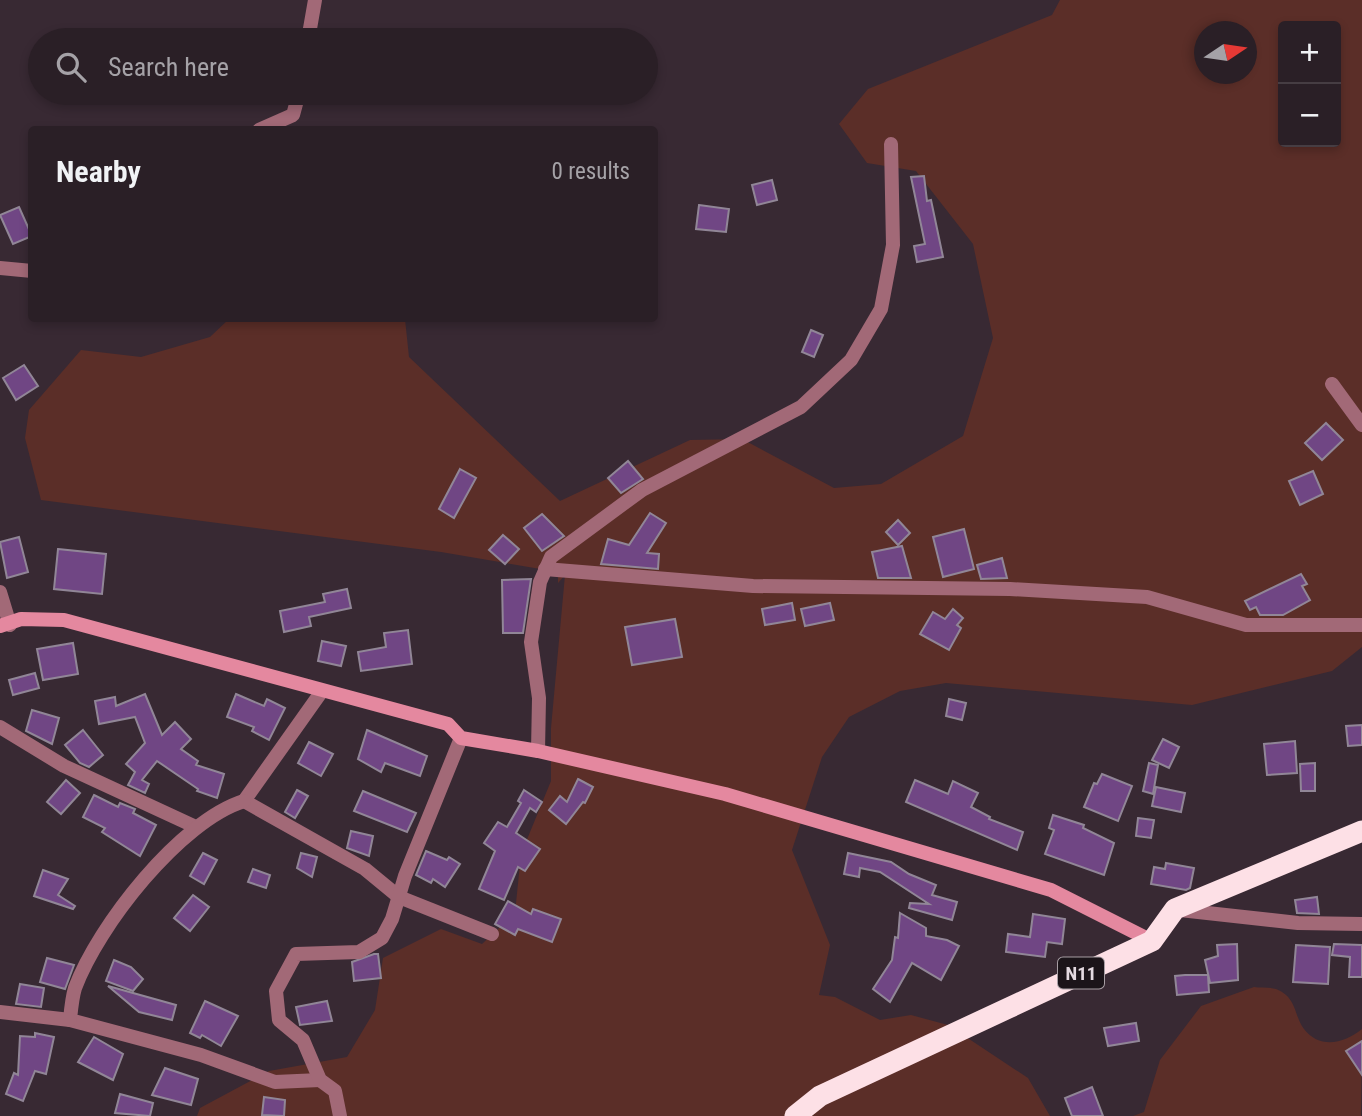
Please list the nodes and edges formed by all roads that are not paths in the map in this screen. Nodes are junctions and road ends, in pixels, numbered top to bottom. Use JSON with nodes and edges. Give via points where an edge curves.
{"nodes":[{"id":1,"x":315,"y":0,"type":"edge"},
{"id":2,"x":310,"y":28,"type":"edge"},
{"id":3,"x":296,"y":105,"type":"edge"},
{"id":4,"x":268,"y":126,"type":"edge"},
{"id":5,"x":891,"y":144,"type":"dead end"},
{"id":6,"x":0,"y":268,"type":"edge"},
{"id":7,"x":28,"y":271,"type":"edge"},
{"id":8,"x":1332,"y":384,"type":"dead end"},
{"id":9,"x":1362,"y":425,"type":"edge"},
{"id":10,"x":545,"y":569,"type":"junction"},
{"id":11,"x":0,"y":592,"type":"edge"},
{"id":12,"x":1362,"y":625,"type":"edge"},
{"id":13,"x":5,"y":626,"type":"edge"},
{"id":14,"x":322,"y":691,"type":"junction"},
{"id":15,"x":0,"y":727,"type":"edge"},
{"id":16,"x":461,"y":738,"type":"junction"},
{"id":17,"x":538,"y":751,"type":"junction"},
{"id":18,"x":244,"y":801,"type":"junction"},
{"id":19,"x":196,"y":827,"type":"junction"},
{"id":20,"x":1362,"y":831,"type":"edge"},
{"id":21,"x":399,"y":897,"type":"junction"},
{"id":22,"x":1175,"y":909,"type":"junction"},
{"id":23,"x":1362,"y":924,"type":"edge"},
{"id":24,"x":492,"y":934,"type":"dead end"},
{"id":25,"x":1152,"y":941,"type":"junction"},
{"id":26,"x":0,"y":1012,"type":"edge"},
{"id":27,"x":70,"y":1020,"type":"junction"},
{"id":28,"x":320,"y":1080,"type":"junction"},
{"id":29,"x":341,"y":1116,"type":"edge"},
{"id":30,"x":795,"y":1116,"type":"edge"}],
"edges":[{"from":1,"to":2,"type":"street"},
{"from":3,"to":4,"type":"street","via":[[293,115]]},
{"from":5,"to":10,"type":"street","via":[[892,245],[881,309],[851,360],[801,407],[642,490],[565,544]]},
{"from":6,"to":7,"type":"street"},
{"from":8,"to":9,"type":"street"},
{"from":10,"to":12,"type":"street","via":[[753,586],[1010,589],[1147,597],[1246,625]]},
{"from":10,"to":17,"type":"street","via":[[531,642],[539,698]]},
{"from":11,"to":13,"type":"street"},
{"from":13,"to":14,"type":"street","via":[[21,620],[64,620]]},
{"from":14,"to":16,"type":"street","via":[[448,724]]},
{"from":14,"to":18,"type":"street"},
{"from":15,"to":19,"type":"street","via":[[64,766]]},
{"from":16,"to":17,"type":"street"},
{"from":16,"to":21,"type":"street"},
{"from":17,"to":25,"type":"street","via":[[725,794],[1051,890]]},
{"from":18,"to":19,"type":"street"},
{"from":18,"to":21,"type":"street","via":[[365,869]]},
{"from":19,"to":27,"type":"street","via":[[168,852],[102,938],[74,991]]},
{"from":20,"to":22,"type":"highway"},
{"from":21,"to":24,"type":"street"},
{"from":21,"to":28,"type":"street","via":[[382,938],[359,952],[296,954],[276,991],[279,1020],[303,1040]]},
{"from":22,"to":23,"type":"street","via":[[1298,923]]},
{"from":22,"to":25,"type":"highway","number":"N11"},
{"from":25,"to":30,"type":"highway","number":"N11","via":[[820,1096]]},
{"from":26,"to":27,"type":"street"},
{"from":27,"to":28,"type":"street","via":[[201,1055],[275,1082]]},
{"from":28,"to":29,"type":"street","via":[[335,1091]]}]}
